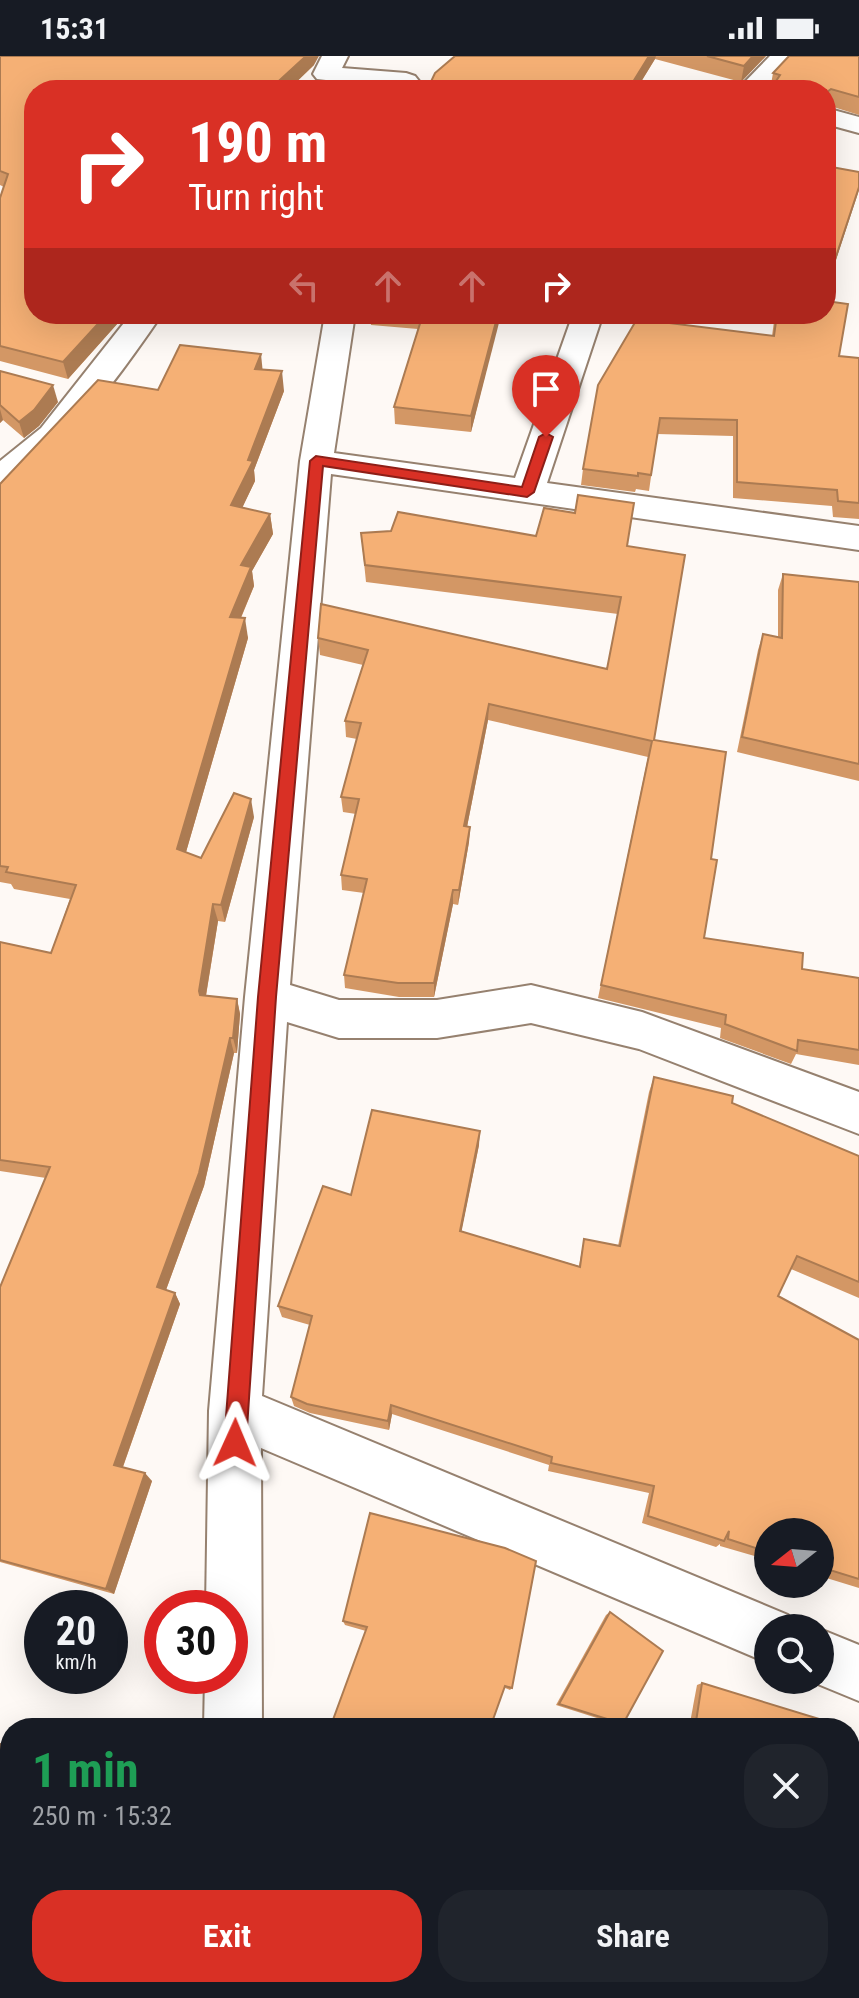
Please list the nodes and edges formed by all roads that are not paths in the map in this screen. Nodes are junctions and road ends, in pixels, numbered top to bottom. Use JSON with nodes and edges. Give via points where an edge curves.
{"nodes":[{"id":1,"x":784,"y":56,"type":"edge"},
{"id":2,"x":331,"y":65,"type":"edge"},
{"id":3,"x":410,"y":78,"type":"edge"},
{"id":4,"x":316,"y":80,"type":"edge"},
{"id":5,"x":760,"y":80,"type":"edge"},
{"id":6,"x":836,"y":119,"type":"edge"},
{"id":7,"x":859,"y":125,"type":"edge"},
{"id":8,"x":137,"y":324,"type":"edge"},
{"id":9,"x":338,"y":324,"type":"edge"},
{"id":10,"x":585,"y":324,"type":"edge"},
{"id":11,"x":316,"y":461,"type":"junction"},
{"id":12,"x":0,"y":479,"type":"edge"},
{"id":13,"x":527,"y":492,"type":"junction"},
{"id":14,"x":859,"y":538,"type":"edge"},
{"id":15,"x":267,"y":997,"type":"junction"},
{"id":16,"x":859,"y":1113,"type":"edge"},
{"id":17,"x":235,"y":1411,"type":"junction"},
{"id":18,"x":754,"y":1629,"type":"edge"},
{"id":19,"x":834,"y":1663,"type":"edge"},
{"id":20,"x":859,"y":1673,"type":"edge"},
{"id":21,"x":233,"y":1718,"type":"edge"}],
"edges":[{"from":1,"to":5,"type":"street"},
{"from":2,"to":3,"type":"street"},
{"from":2,"to":4,"type":"street"},
{"from":6,"to":7,"type":"street"},
{"from":8,"to":12,"type":"street","via":[[68,392],[52,435]]},
{"from":9,"to":11,"type":"street"},
{"from":10,"to":13,"type":"street"},
{"from":11,"to":13,"type":"street"},
{"from":11,"to":15,"type":"street"},
{"from":13,"to":14,"type":"street"},
{"from":15,"to":16,"type":"street","via":[[339,1019],[437,1019],[531,1004],[642,1031]]},
{"from":15,"to":17,"type":"street"},
{"from":17,"to":18,"type":"street"},
{"from":17,"to":21,"type":"street"},
{"from":19,"to":20,"type":"street"}]}
